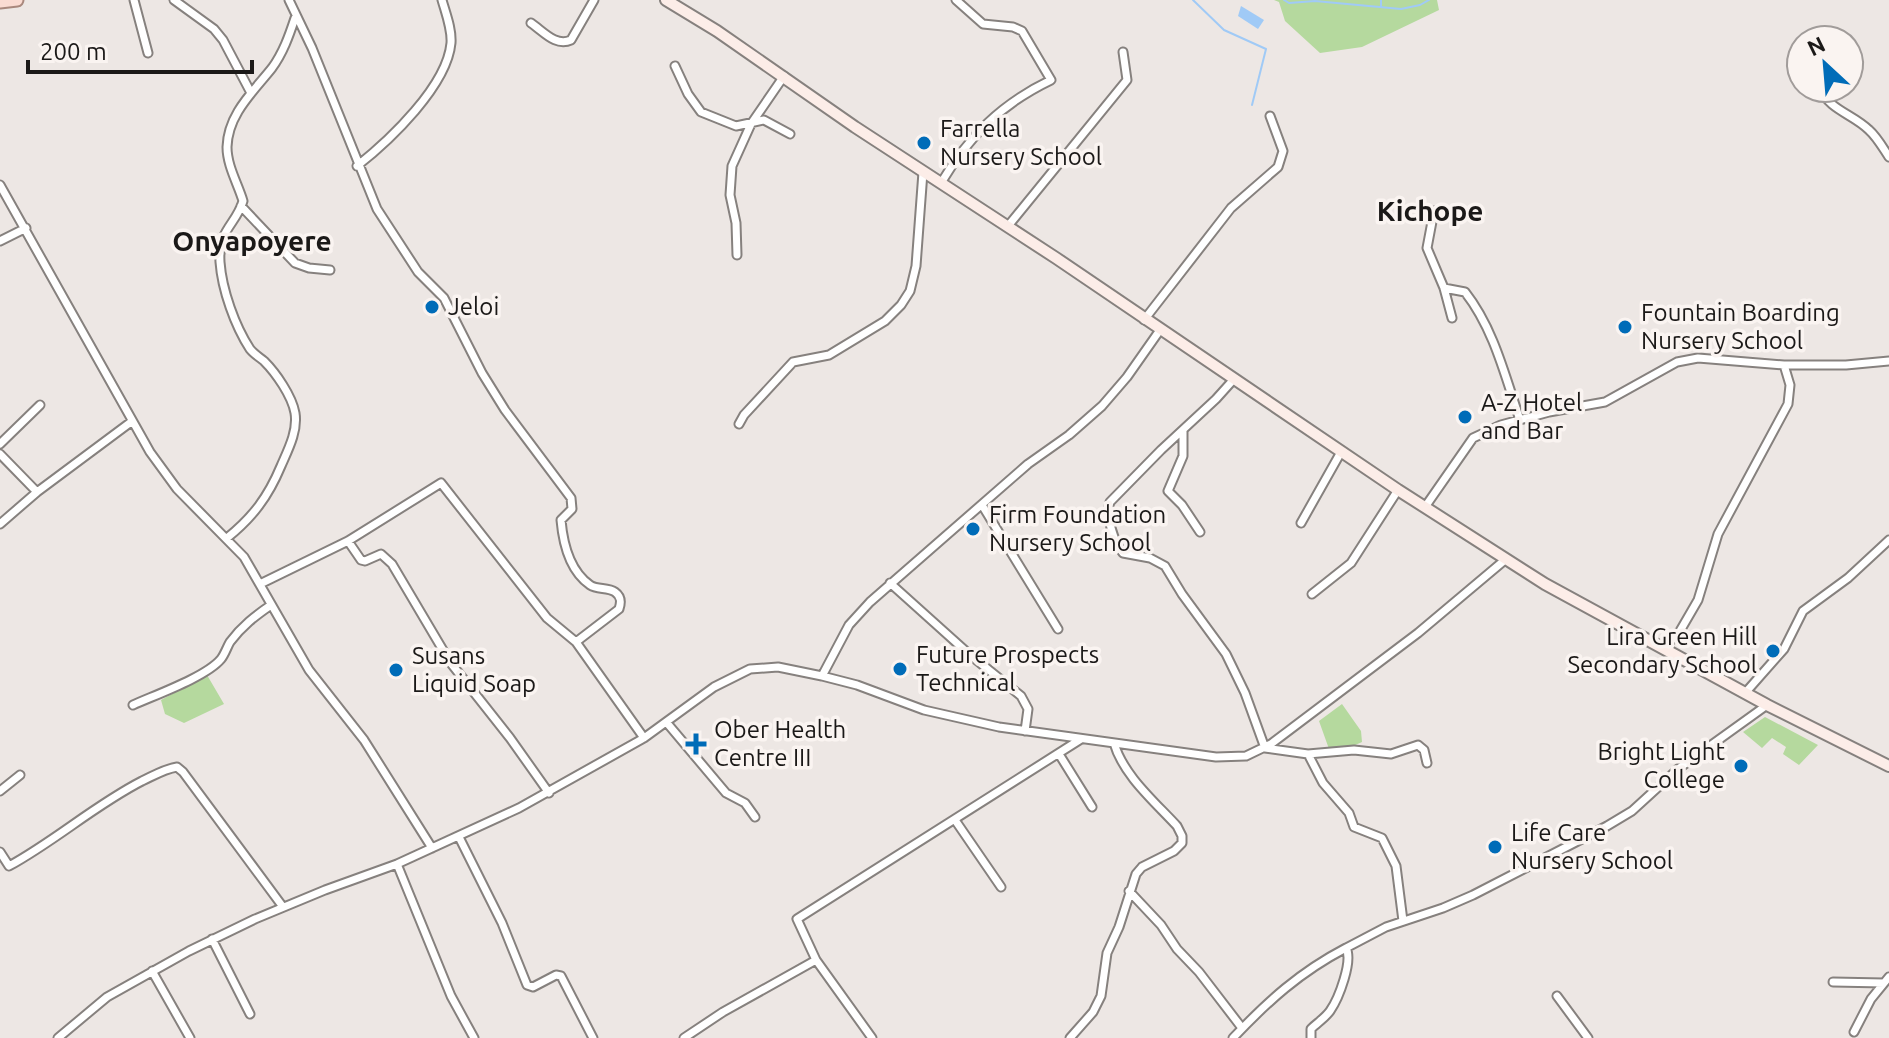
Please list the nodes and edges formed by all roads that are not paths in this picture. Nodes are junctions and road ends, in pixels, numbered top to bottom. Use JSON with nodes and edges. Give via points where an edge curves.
{"nodes":[{"id":1,"x":17,"y":0,"type":"edge"},
{"id":2,"x":134,"y":0,"type":"edge"},
{"id":3,"x":174,"y":0,"type":"edge"},
{"id":4,"x":289,"y":0,"type":"edge"},
{"id":5,"x":442,"y":0,"type":"edge"},
{"id":6,"x":594,"y":0,"type":"edge"},
{"id":7,"x":666,"y":0,"type":"edge"},
{"id":8,"x":956,"y":0,"type":"edge"},
{"id":9,"x":0,"y":2,"type":"edge"},
{"id":10,"x":295,"y":18,"type":"junction"},
{"id":11,"x":531,"y":23,"type":"dead end"},
{"id":12,"x":1123,"y":52,"type":"dead end"},
{"id":13,"x":148,"y":53,"type":"dead end"},
{"id":14,"x":675,"y":66,"type":"dead end"},
{"id":15,"x":784,"y":76,"type":"junction"},
{"id":16,"x":251,"y":93,"type":"junction"},
{"id":17,"x":1830,"y":104,"type":"edge"},
{"id":18,"x":1270,"y":116,"type":"dead end"},
{"id":19,"x":751,"y":124,"type":"junction"},
{"id":20,"x":790,"y":134,"type":"dead end"},
{"id":21,"x":1889,"y":154,"type":"edge"},
{"id":22,"x":357,"y":166,"type":"junction"},
{"id":23,"x":923,"y":172,"type":"junction"},
{"id":24,"x":941,"y":183,"type":"junction"},
{"id":25,"x":0,"y":185,"type":"edge"},
{"id":26,"x":241,"y":206,"type":"junction"},
{"id":27,"x":1434,"y":211,"type":"dead end"},
{"id":28,"x":1008,"y":226,"type":"junction"},
{"id":29,"x":26,"y":228,"type":"junction"},
{"id":30,"x":0,"y":241,"type":"edge"},
{"id":31,"x":737,"y":255,"type":"dead end"},
{"id":32,"x":330,"y":270,"type":"dead end"},
{"id":33,"x":1444,"y":288,"type":"junction"},
{"id":34,"x":1452,"y":318,"type":"dead end"},
{"id":35,"x":1144,"y":320,"type":"junction"},
{"id":36,"x":1160,"y":330,"type":"junction"},
{"id":37,"x":1889,"y":361,"type":"edge"},
{"id":38,"x":1784,"y":365,"type":"junction"},
{"id":39,"x":1234,"y":379,"type":"junction"},
{"id":40,"x":40,"y":405,"type":"dead end"},
{"id":41,"x":1520,"y":420,"type":"junction"},
{"id":42,"x":131,"y":422,"type":"junction"},
{"id":43,"x":739,"y":424,"type":"dead end"},
{"id":44,"x":1183,"y":431,"type":"junction"},
{"id":45,"x":0,"y":444,"type":"edge"},
{"id":46,"x":1341,"y":452,"type":"junction"},
{"id":47,"x":0,"y":454,"type":"edge"},
{"id":48,"x":1398,"y":490,"type":"junction"},
{"id":49,"x":37,"y":492,"type":"junction"},
{"id":50,"x":982,"y":505,"type":"junction"},
{"id":51,"x":1425,"y":507,"type":"junction"},
{"id":52,"x":1301,"y":523,"type":"dead end"},
{"id":53,"x":0,"y":524,"type":"edge"},
{"id":54,"x":1200,"y":532,"type":"dead end"},
{"id":55,"x":227,"y":538,"type":"junction"},
{"id":56,"x":1889,"y":540,"type":"edge"},
{"id":57,"x":348,"y":541,"type":"junction"},
{"id":58,"x":1506,"y":559,"type":"junction"},
{"id":59,"x":890,"y":583,"type":"junction"},
{"id":60,"x":260,"y":584,"type":"junction"},
{"id":61,"x":1312,"y":594,"type":"dead end"},
{"id":62,"x":271,"y":605,"type":"junction"},
{"id":63,"x":1058,"y":629,"type":"dead end"},
{"id":64,"x":576,"y":642,"type":"junction"},
{"id":65,"x":1663,"y":649,"type":"junction"},
{"id":66,"x":822,"y":676,"type":"junction"},
{"id":67,"x":1746,"y":692,"type":"junction"},
{"id":68,"x":133,"y":705,"type":"dead end"},
{"id":69,"x":1767,"y":705,"type":"junction"},
{"id":70,"x":667,"y":723,"type":"junction"},
{"id":71,"x":1025,"y":731,"type":"junction"},
{"id":72,"x":644,"y":738,"type":"junction"},
{"id":73,"x":1081,"y":739,"type":"junction"},
{"id":74,"x":1114,"y":743,"type":"junction"},
{"id":75,"x":1265,"y":748,"type":"junction"},
{"id":76,"x":1059,"y":754,"type":"junction"},
{"id":77,"x":1308,"y":754,"type":"junction"},
{"id":78,"x":1427,"y":763,"type":"dead end"},
{"id":79,"x":1889,"y":766,"type":"edge"},
{"id":80,"x":20,"y":775,"type":"dead end"},
{"id":81,"x":1,"y":789,"type":"edge"},
{"id":82,"x":549,"y":793,"type":"junction"},
{"id":83,"x":1092,"y":807,"type":"dead end"},
{"id":84,"x":755,"y":817,"type":"dead end"},
{"id":85,"x":955,"y":820,"type":"junction"},
{"id":86,"x":459,"y":837,"type":"junction"},
{"id":87,"x":432,"y":848,"type":"junction"},
{"id":88,"x":0,"y":852,"type":"edge"},
{"id":89,"x":397,"y":864,"type":"junction"},
{"id":90,"x":1001,"y":887,"type":"dead end"},
{"id":91,"x":1129,"y":891,"type":"junction"},
{"id":92,"x":283,"y":907,"type":"junction"},
{"id":93,"x":1403,"y":921,"type":"junction"},
{"id":94,"x":212,"y":939,"type":"junction"},
{"id":95,"x":1346,"y":948,"type":"junction"},
{"id":96,"x":816,"y":960,"type":"junction"},
{"id":97,"x":152,"y":971,"type":"junction"},
{"id":98,"x":1887,"y":980,"type":"edge"},
{"id":99,"x":1833,"y":982,"type":"dead end"},
{"id":100,"x":1557,"y":996,"type":"dead end"},
{"id":101,"x":250,"y":1014,"type":"dead end"},
{"id":102,"x":1242,"y":1028,"type":"junction"},
{"id":103,"x":1854,"y":1032,"type":"dead end"},
{"id":104,"x":58,"y":1038,"type":"edge"},
{"id":105,"x":190,"y":1038,"type":"edge"},
{"id":106,"x":473,"y":1038,"type":"edge"},
{"id":107,"x":593,"y":1038,"type":"edge"},
{"id":108,"x":684,"y":1038,"type":"edge"},
{"id":109,"x":872,"y":1038,"type":"edge"},
{"id":110,"x":1070,"y":1038,"type":"edge"},
{"id":111,"x":1233,"y":1038,"type":"edge"},
{"id":112,"x":1311,"y":1038,"type":"edge"},
{"id":113,"x":1588,"y":1038,"type":"edge"}],
"edges":[{"from":1,"to":9,"type":"main road"},
{"from":2,"to":13,"type":"street"},
{"from":3,"to":16,"type":"street","via":[[214,29]]},
{"from":4,"to":10,"type":"street"},
{"from":5,"to":22,"type":"street","via":[[451,41],[441,73],[394,135]]},
{"from":6,"to":11,"type":"street","via":[[565,43]]},
{"from":7,"to":15,"type":"street"},
{"from":8,"to":24,"type":"street","via":[[983,24],[1022,31],[1051,80],[1016,98],[986,125]]},
{"from":10,"to":16,"type":"street","via":[[286,44]]},
{"from":10,"to":22,"type":"street","via":[[312,48]]},
{"from":12,"to":28,"type":"street","via":[[1127,80]]},
{"from":14,"to":19,"type":"street","via":[[701,112],[729,125]]},
{"from":15,"to":19,"type":"street"},
{"from":15,"to":23,"type":"street"},
{"from":16,"to":26,"type":"street","via":[[237,111],[227,146]]},
{"from":17,"to":21,"type":"street","via":[[1871,131]]},
{"from":18,"to":35,"type":"street","via":[[1283,151],[1278,167],[1231,208]]},
{"from":19,"to":20,"type":"street","via":[[771,122]]},
{"from":19,"to":31,"type":"street","via":[[729,176]]},
{"from":22,"to":64,"type":"street","via":[[395,240],[444,298],[505,410],[571,498],[572,509],[561,520],[567,553],[590,585],[619,597],[619,609]]},
{"from":23,"to":24,"type":"street"},
{"from":23,"to":43,"type":"street","via":[[916,266],[901,305],[885,321],[829,355],[793,362]]},
{"from":24,"to":28,"type":"street"},
{"from":25,"to":29,"type":"street"},
{"from":26,"to":32,"type":"street","via":[[295,263]]},
{"from":26,"to":55,"type":"street","via":[[224,232],[222,276],[249,347],[284,388],[296,418],[266,499]]},
{"from":27,"to":33,"type":"street","via":[[1427,248]]},
{"from":28,"to":35,"type":"street"},
{"from":29,"to":30,"type":"street"},
{"from":29,"to":42,"type":"street"},
{"from":33,"to":34,"type":"street"},
{"from":33,"to":41,"type":"street","via":[[1465,292],[1479,314],[1502,362]]},
{"from":35,"to":36,"type":"street"},
{"from":36,"to":39,"type":"street"},
{"from":36,"to":50,"type":"street","via":[[1102,406]]},
{"from":37,"to":38,"type":"street"},
{"from":38,"to":41,"type":"street","via":[[1686,360],[1605,402]]},
{"from":38,"to":65,"type":"street","via":[[1788,404],[1718,534],[1698,600]]},
{"from":39,"to":44,"type":"street"},
{"from":39,"to":46,"type":"street"},
{"from":40,"to":45,"type":"street"},
{"from":41,"to":51,"type":"street","via":[[1473,438]]},
{"from":42,"to":49,"type":"street"},
{"from":42,"to":55,"type":"street","via":[[177,489]]},
{"from":44,"to":54,"type":"street","via":[[1183,456],[1168,491]]},
{"from":44,"to":75,"type":"street","via":[[1110,502],[1109,515],[1120,550],[1165,566],[1222,647]]},
{"from":46,"to":48,"type":"street"},
{"from":46,"to":52,"type":"street"},
{"from":47,"to":49,"type":"street"},
{"from":48,"to":51,"type":"street"},
{"from":48,"to":61,"type":"street","via":[[1351,563]]},
{"from":49,"to":53,"type":"street"},
{"from":50,"to":59,"type":"street"},
{"from":50,"to":63,"type":"street"},
{"from":51,"to":58,"type":"street"},
{"from":55,"to":60,"type":"street"},
{"from":56,"to":67,"type":"street","via":[[1803,611],[1784,649]]},
{"from":57,"to":60,"type":"street"},
{"from":57,"to":64,"type":"street","via":[[441,483],[547,618]]},
{"from":57,"to":82,"type":"street","via":[[361,560],[381,554],[392,564],[450,662]]},
{"from":58,"to":65,"type":"street"},
{"from":58,"to":75,"type":"street","via":[[1407,642]]},
{"from":59,"to":66,"type":"street","via":[[849,625]]},
{"from":59,"to":71,"type":"street","via":[[1021,696],[1028,709]]},
{"from":60,"to":62,"type":"street"},
{"from":62,"to":68,"type":"street","via":[[249,620],[212,666]]},
{"from":62,"to":87,"type":"street","via":[[309,670],[364,740]]},
{"from":64,"to":72,"type":"street"},
{"from":65,"to":67,"type":"street"},
{"from":66,"to":70,"type":"street","via":[[778,667],[750,669],[714,687]]},
{"from":66,"to":71,"type":"street","via":[[950,717]]},
{"from":67,"to":69,"type":"street"},
{"from":69,"to":79,"type":"street"},
{"from":69,"to":93,"type":"street","via":[[1607,826],[1473,895]]},
{"from":70,"to":72,"type":"street"},
{"from":70,"to":84,"type":"street","via":[[726,793],[745,803]]},
{"from":71,"to":73,"type":"street"},
{"from":72,"to":82,"type":"street"},
{"from":73,"to":74,"type":"street"},
{"from":73,"to":76,"type":"street"},
{"from":74,"to":75,"type":"street","via":[[1224,758]]},
{"from":74,"to":91,"type":"street","via":[[1125,766],[1182,836],[1174,851],[1138,871]]},
{"from":75,"to":77,"type":"street"},
{"from":76,"to":83,"type":"street"},
{"from":76,"to":85,"type":"street"},
{"from":77,"to":78,"type":"street","via":[[1391,754],[1418,745]]},
{"from":77,"to":93,"type":"street","via":[[1354,827],[1382,838],[1389,849]]},
{"from":80,"to":81,"type":"street"},
{"from":82,"to":86,"type":"street"},
{"from":85,"to":90,"type":"street"},
{"from":85,"to":96,"type":"street","via":[[797,919]]},
{"from":86,"to":87,"type":"street"},
{"from":86,"to":107,"type":"street","via":[[527,985],[561,976]]},
{"from":87,"to":89,"type":"street"},
{"from":88,"to":92,"type":"street","via":[[9,866],[133,786],[177,767]]},
{"from":89,"to":92,"type":"street"},
{"from":89,"to":106,"type":"street"},
{"from":91,"to":102,"type":"street"},
{"from":91,"to":110,"type":"street","via":[[1104,964],[1101,996]]},
{"from":92,"to":94,"type":"street"},
{"from":93,"to":95,"type":"street"},
{"from":94,"to":97,"type":"street"},
{"from":94,"to":101,"type":"street"},
{"from":95,"to":102,"type":"street","via":[[1275,995]]},
{"from":95,"to":112,"type":"street","via":[[1344,977],[1330,1010],[1311,1029]]},
{"from":96,"to":108,"type":"street"},
{"from":96,"to":109,"type":"street"},
{"from":97,"to":104,"type":"street","via":[[107,997]]},
{"from":97,"to":105,"type":"street"},
{"from":98,"to":99,"type":"street"},
{"from":98,"to":103,"type":"street"},
{"from":100,"to":113,"type":"street"},
{"from":102,"to":111,"type":"street"}]}
